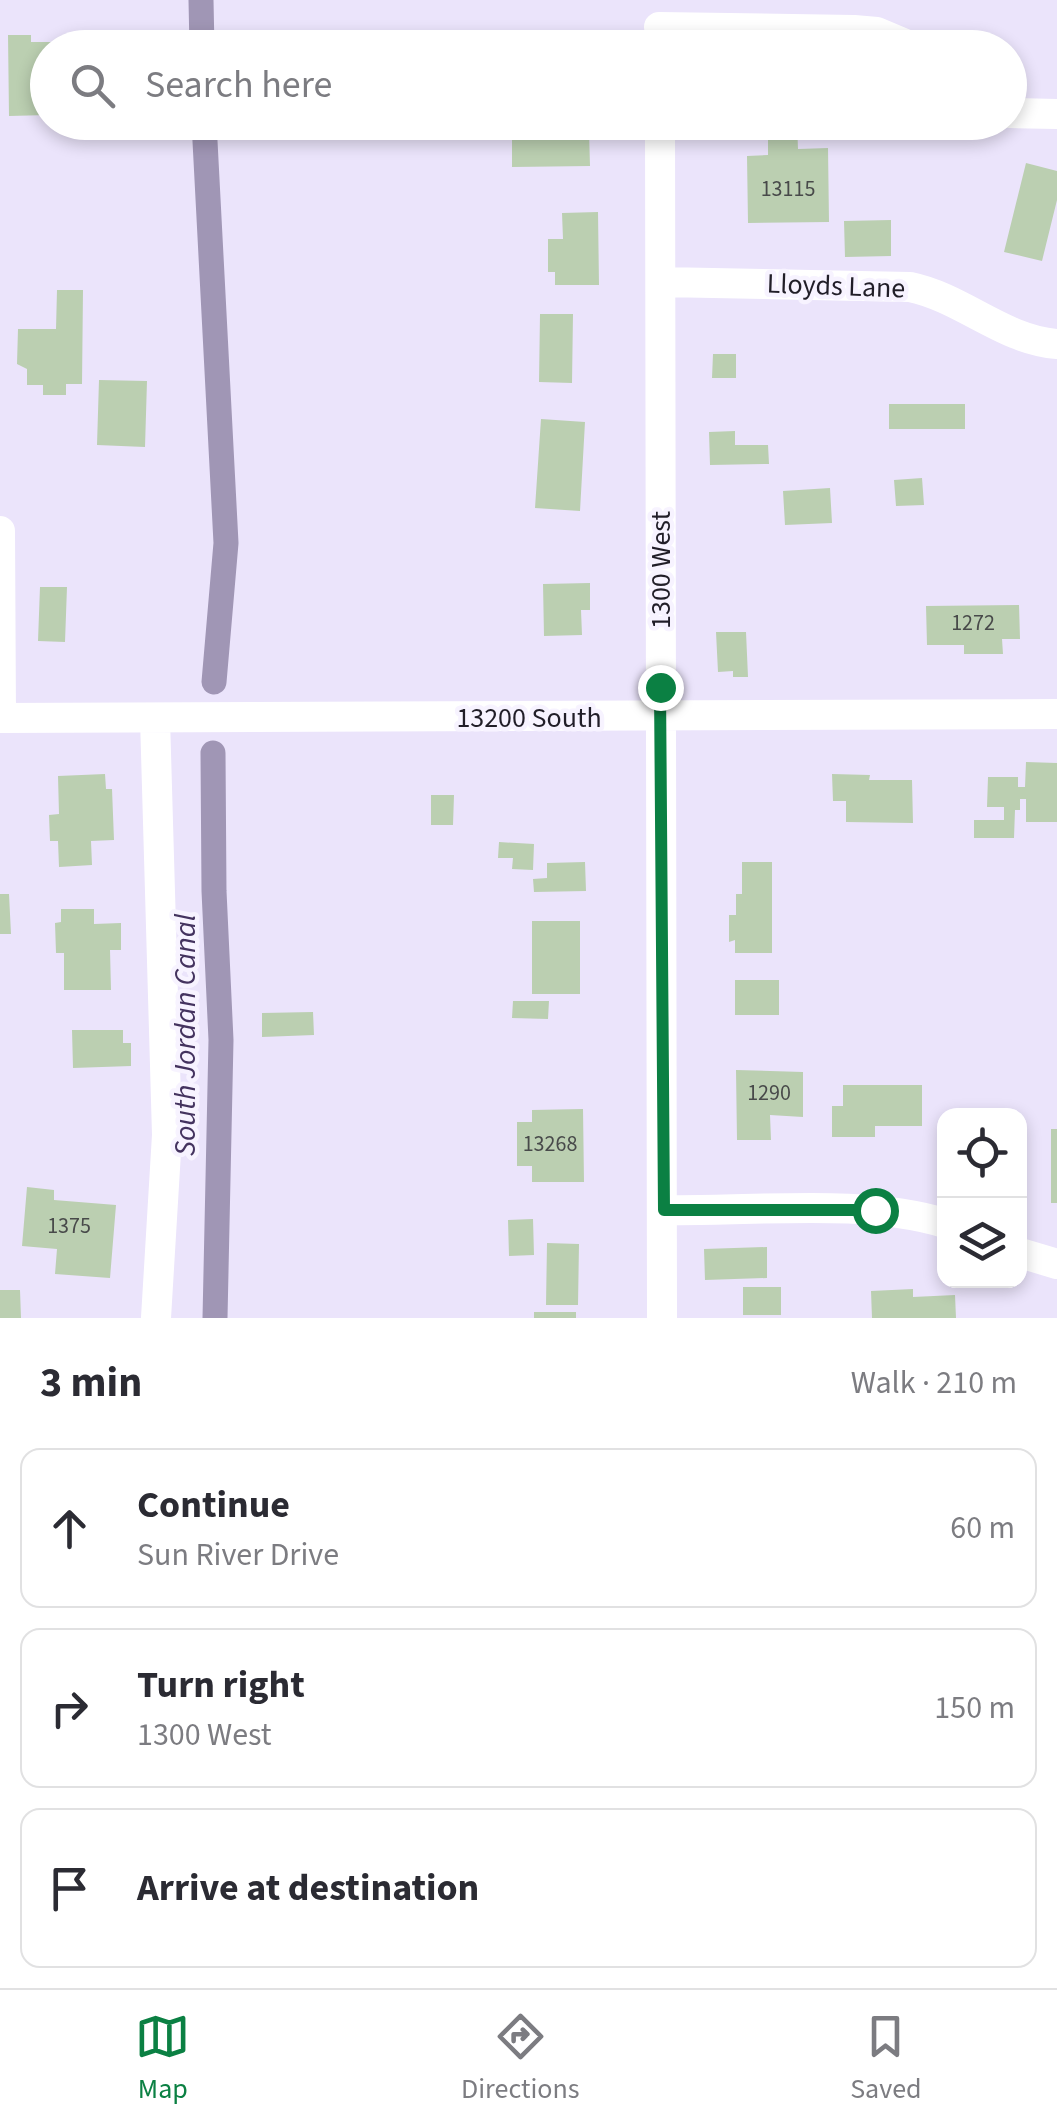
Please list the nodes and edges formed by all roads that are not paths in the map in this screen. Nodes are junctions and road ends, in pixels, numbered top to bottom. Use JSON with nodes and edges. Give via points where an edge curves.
{"nodes":[{"id":1,"x":659,"y":25,"type":"edge"},
{"id":2,"x":854,"y":30,"type":"edge"},
{"id":3,"x":1027,"y":113,"type":"edge"},
{"id":4,"x":1057,"y":114,"type":"edge"},
{"id":5,"x":660,"y":140,"type":"edge"},
{"id":6,"x":662,"y":282,"type":"junction"},
{"id":7,"x":1057,"y":344,"type":"edge"},
{"id":8,"x":0,"y":532,"type":"edge"},
{"id":9,"x":1057,"y":714,"type":"edge"},
{"id":10,"x":660,"y":716,"type":"junction"},
{"id":11,"x":0,"y":718,"type":"edge"},
{"id":12,"x":155,"y":718,"type":"junction"},
{"id":13,"x":664,"y":1210,"type":"junction"},
{"id":14,"x":937,"y":1221,"type":"edge"},
{"id":15,"x":1027,"y":1255,"type":"edge"},
{"id":16,"x":1057,"y":1264,"type":"edge"},
{"id":17,"x":156,"y":1318,"type":"edge"},
{"id":18,"x":662,"y":1318,"type":"edge"}],
"edges":[{"from":1,"to":2,"type":"street"},
{"from":3,"to":4,"type":"street"},
{"from":5,"to":6,"type":"street","name":"1300 West"},
{"from":6,"to":7,"type":"street","name":"Lloyds Lane","via":[[910,287],[937,292],[1039,343]]},
{"from":6,"to":10,"type":"street","name":"1300 West"},
{"from":8,"to":11,"type":"street"},
{"from":9,"to":10,"type":"street","name":"13200 South"},
{"from":10,"to":12,"type":"street","name":"13200 South"},
{"from":10,"to":13,"type":"street","name":"1300 West"},
{"from":11,"to":12,"type":"street","name":"13200 South"},
{"from":12,"to":17,"type":"street","via":[[167,1135]]},
{"from":13,"to":14,"type":"street","via":[[875,1210]]},
{"from":13,"to":18,"type":"street","name":"1300 West"},
{"from":15,"to":16,"type":"street"}]}
